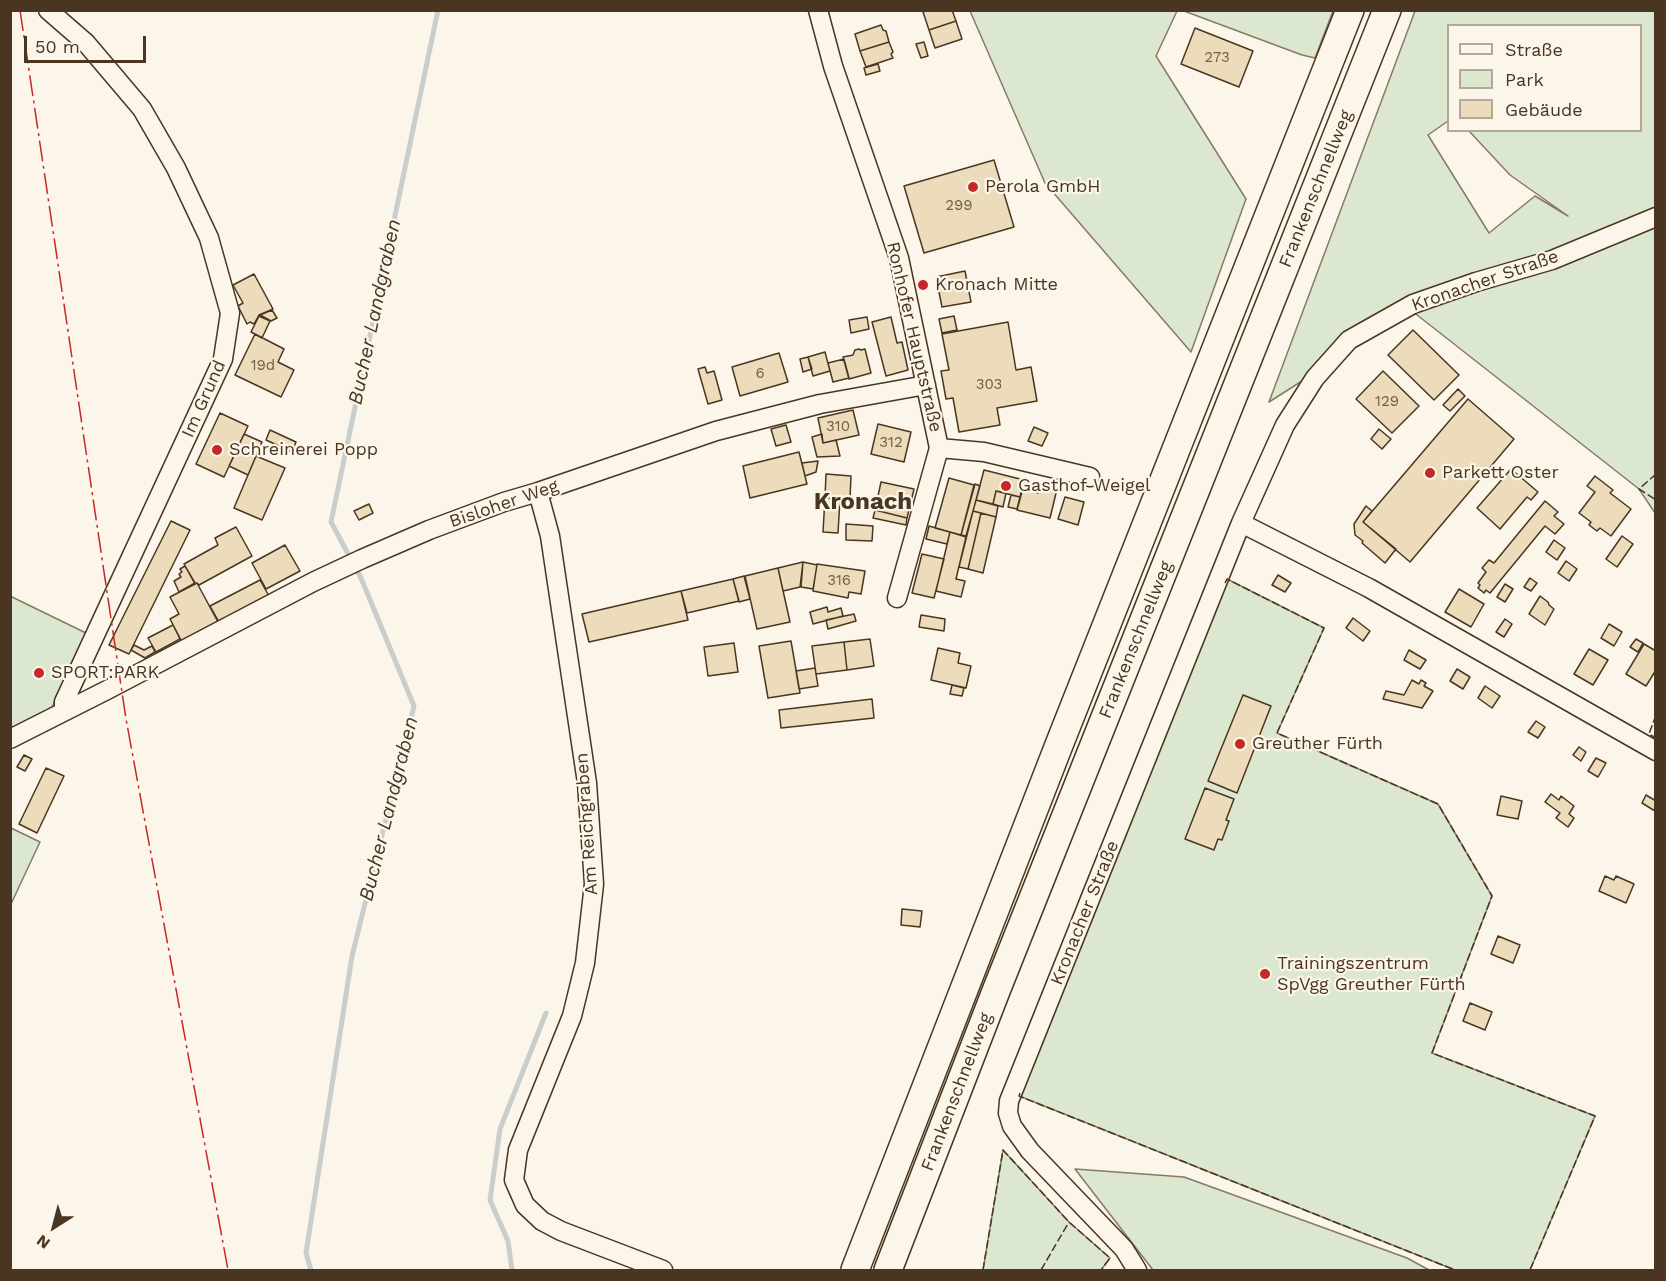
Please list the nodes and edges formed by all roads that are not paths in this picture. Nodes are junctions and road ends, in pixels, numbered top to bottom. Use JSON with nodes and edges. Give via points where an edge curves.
{"nodes":[{"id":1,"x":48,"y":10,"type":"edge"},
{"id":2,"x":818,"y":10,"type":"edge"},
{"id":3,"x":1350,"y":10,"type":"edge"},
{"id":4,"x":1387,"y":10,"type":"edge"},
{"id":5,"x":1656,"y":216,"type":"edge"},
{"id":6,"x":926,"y":385,"type":"junction"},
{"id":7,"x":939,"y":448,"type":"junction"},
{"id":8,"x":1090,"y":477,"type":"dead end"},
{"id":9,"x":538,"y":492,"type":"junction"},
{"id":10,"x":1241,"y":523,"type":"junction"},
{"id":11,"x":897,"y":598,"type":"dead end"},
{"id":12,"x":64,"y":711,"type":"junction"},
{"id":13,"x":10,"y":739,"type":"edge"},
{"id":14,"x":1656,"y":751,"type":"edge"},
{"id":15,"x":663,"y":1270,"type":"edge"},
{"id":16,"x":855,"y":1270,"type":"edge"},
{"id":17,"x":888,"y":1270,"type":"edge"},
{"id":18,"x":1137,"y":1270,"type":"edge"}],
"edges":[{"from":1,"to":12,"type":"street","name":"Im Grund","via":[[86,43],[142,109],[209,238],[230,313],[223,359],[64,702]]},
{"from":2,"to":6,"type":"street","name":"Ronhofer Hauptstraße","via":[[833,66],[899,258]]},
{"from":3,"to":16,"type":"highway","name":"Frankenschnellweg"},
{"from":4,"to":17,"type":"highway","name":"Frankenschnellweg"},
{"from":5,"to":10,"type":"street","name":"Kronacher Straße","via":[[1551,260],[1413,304],[1349,340],[1315,378],[1284,425]]},
{"from":6,"to":7,"type":"street","name":"Ronhofer Hauptstraße"},
{"from":6,"to":9,"type":"street","name":"Bisloher Weg","via":[[820,404],[716,431]]},
{"from":7,"to":8,"type":"street","via":[[984,452]]},
{"from":7,"to":11,"type":"street","name":"Ronhofer Hauptstraße"},
{"from":9,"to":12,"type":"street","name":"Bisloher Weg","via":[[362,559]]},
{"from":9,"to":15,"type":"street","name":"Am Reichgraben","via":[[550,536],[587,783],[594,884],[585,963],[572,1016],[518,1150],[514,1180],[525,1205],[542,1221]]},
{"from":10,"to":14,"type":"street","via":[[1369,588]]},
{"from":10,"to":18,"type":"street","name":"Kronacher Straße","via":[[1009,1101],[1012,1126],[1030,1151],[1124,1250]]},
{"from":12,"to":13,"type":"street","name":"Bisloher Weg"}]}
